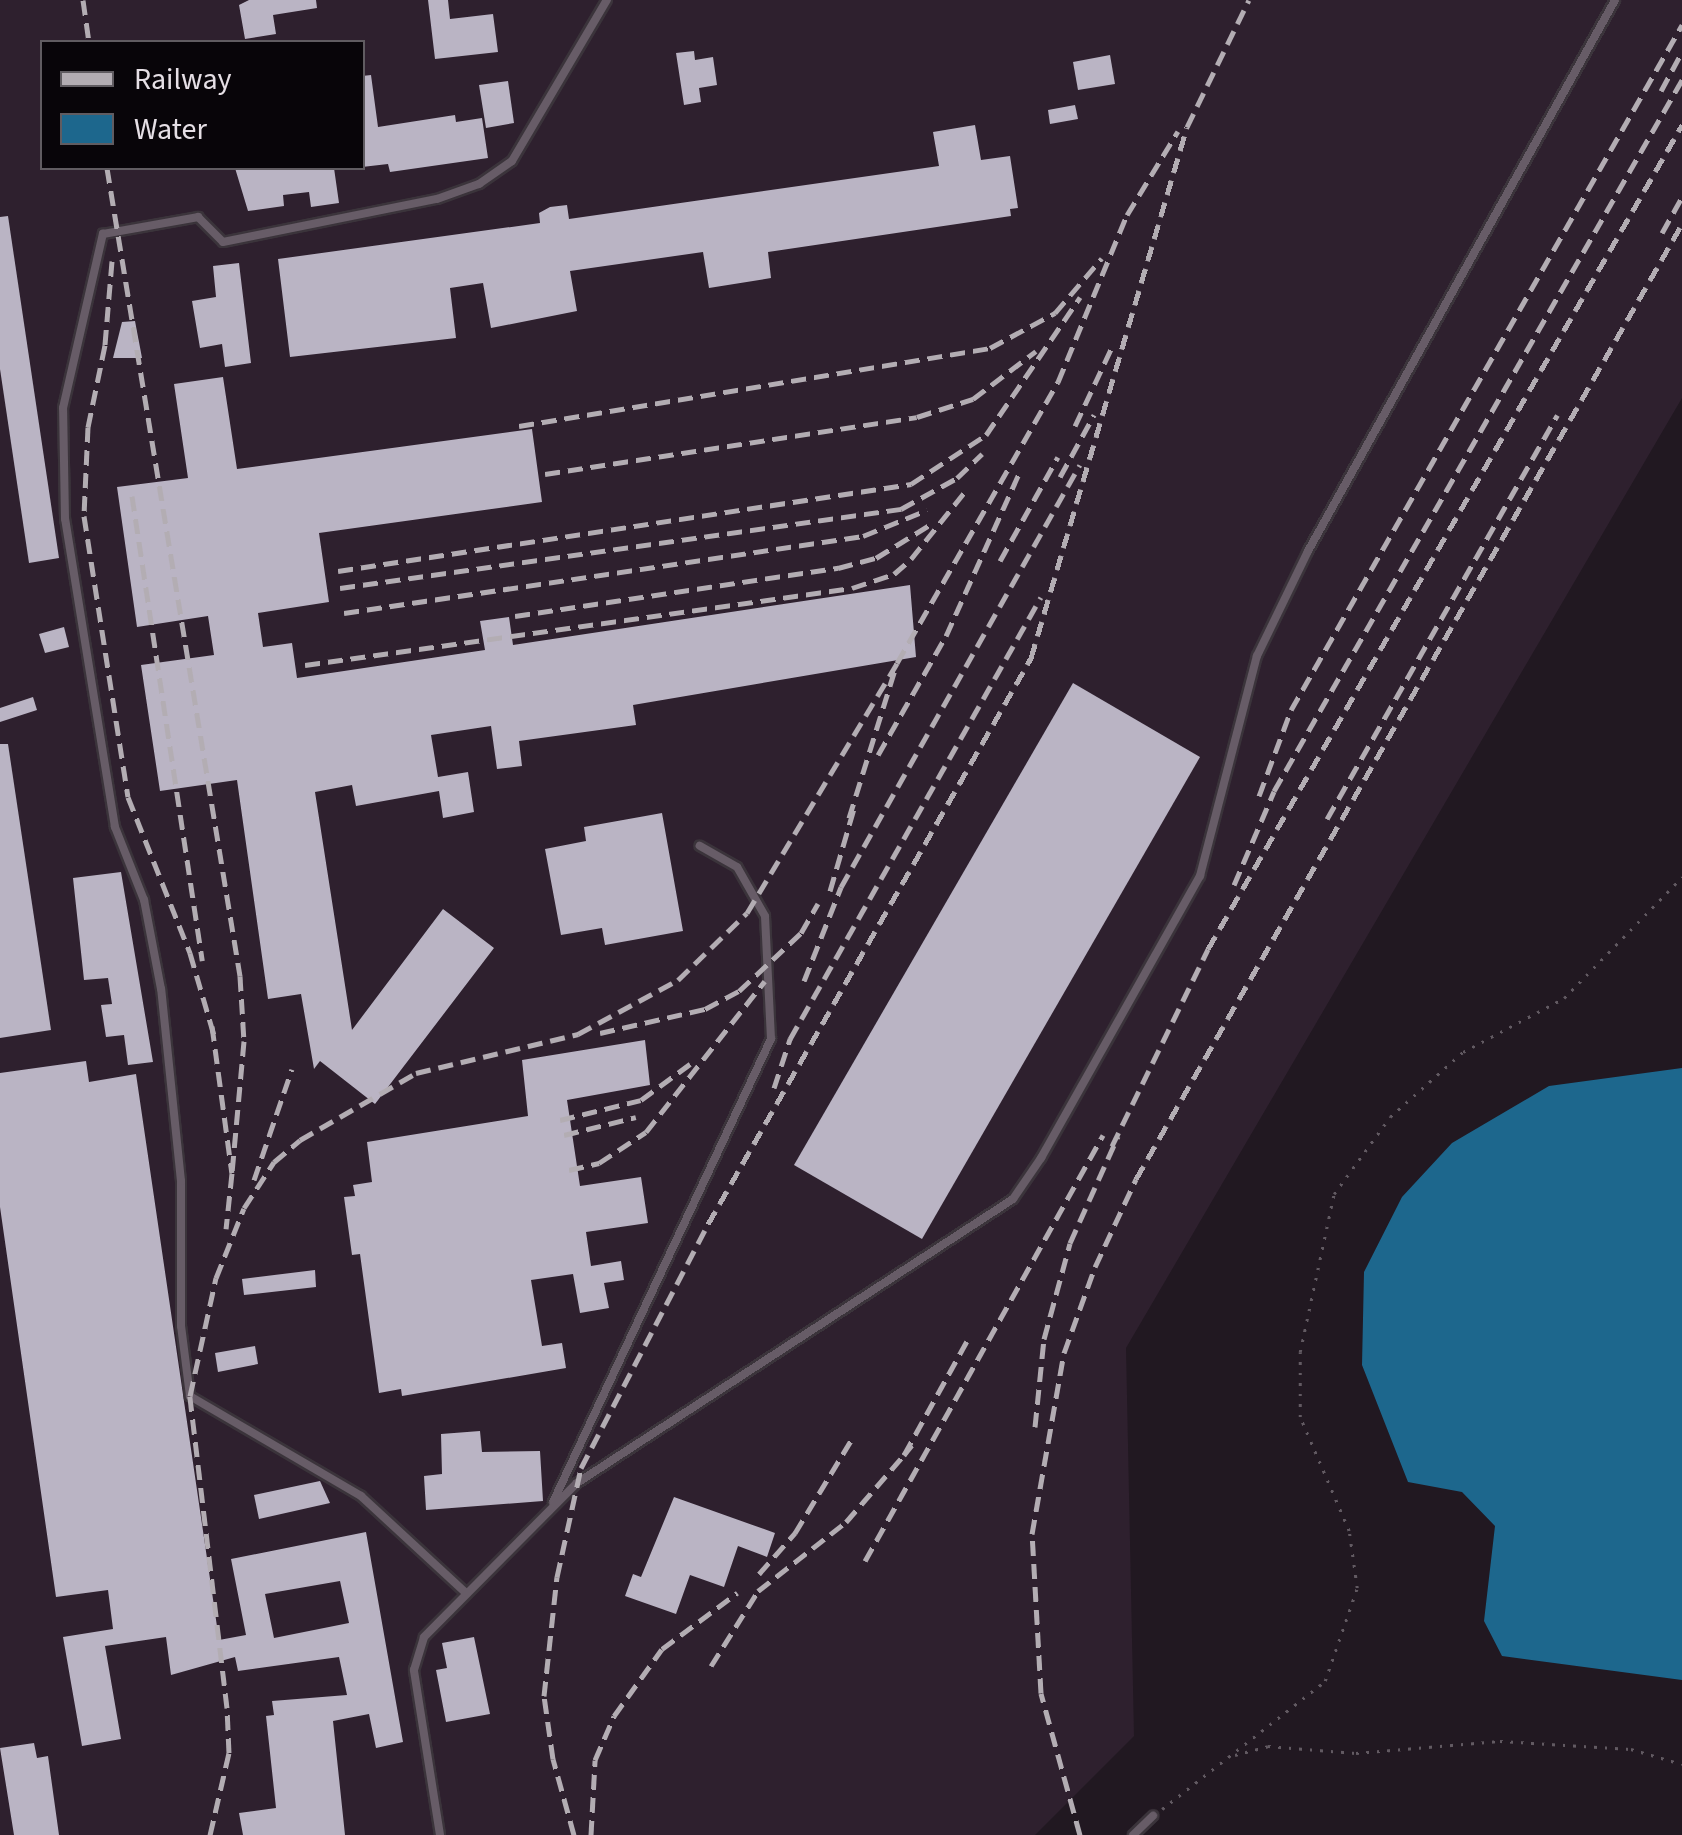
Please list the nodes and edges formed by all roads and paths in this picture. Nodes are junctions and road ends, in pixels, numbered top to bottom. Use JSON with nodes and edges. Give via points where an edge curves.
{"nodes":[{"id":1,"x":607,"y":0,"type":"edge"},
{"id":2,"x":1615,"y":0,"type":"edge"},
{"id":3,"x":700,"y":846,"type":"dead end"},
{"id":4,"x":1682,"y":876,"type":"edge"},
{"id":5,"x":549,"y":1510,"type":"junction"},
{"id":6,"x":466,"y":1593,"type":"junction"},
{"id":7,"x":1233,"y":1756,"type":"junction"},
{"id":8,"x":1682,"y":1764,"type":"edge"},
{"id":9,"x":1153,"y":1816,"type":"joint"},
{"id":10,"x":440,"y":1835,"type":"edge"},
{"id":11,"x":1133,"y":1835,"type":"edge"}],
"edges":[{"from":1,"to":6,"type":"lane","via":[[512,161],[479,184],[437,199],[222,242],[198,217],[103,234],[63,408],[66,520],[115,827],[144,900],[161,988],[181,1180],[181,1326],[190,1396],[361,1496]]},
{"from":2,"to":5,"type":"lane","via":[[1308,551],[1257,656],[1200,876],[1013,1199],[577,1482]]},
{"from":3,"to":5,"type":"lane","via":[[737,867],[765,916],[771,1039]]},
{"from":4,"to":7,"type":"path","via":[[1564,998],[1464,1052],[1390,1118],[1334,1194],[1300,1352],[1300,1417],[1350,1530],[1357,1588],[1326,1681]]},
{"from":5,"to":6,"type":"lane"},
{"from":6,"to":10,"type":"lane","via":[[424,1637],[414,1670]]},
{"from":7,"to":8,"type":"path","via":[[1268,1746],[1356,1753],[1500,1741],[1631,1749]]},
{"from":7,"to":9,"type":"path"},
{"from":9,"to":11,"type":"lane"}]}
